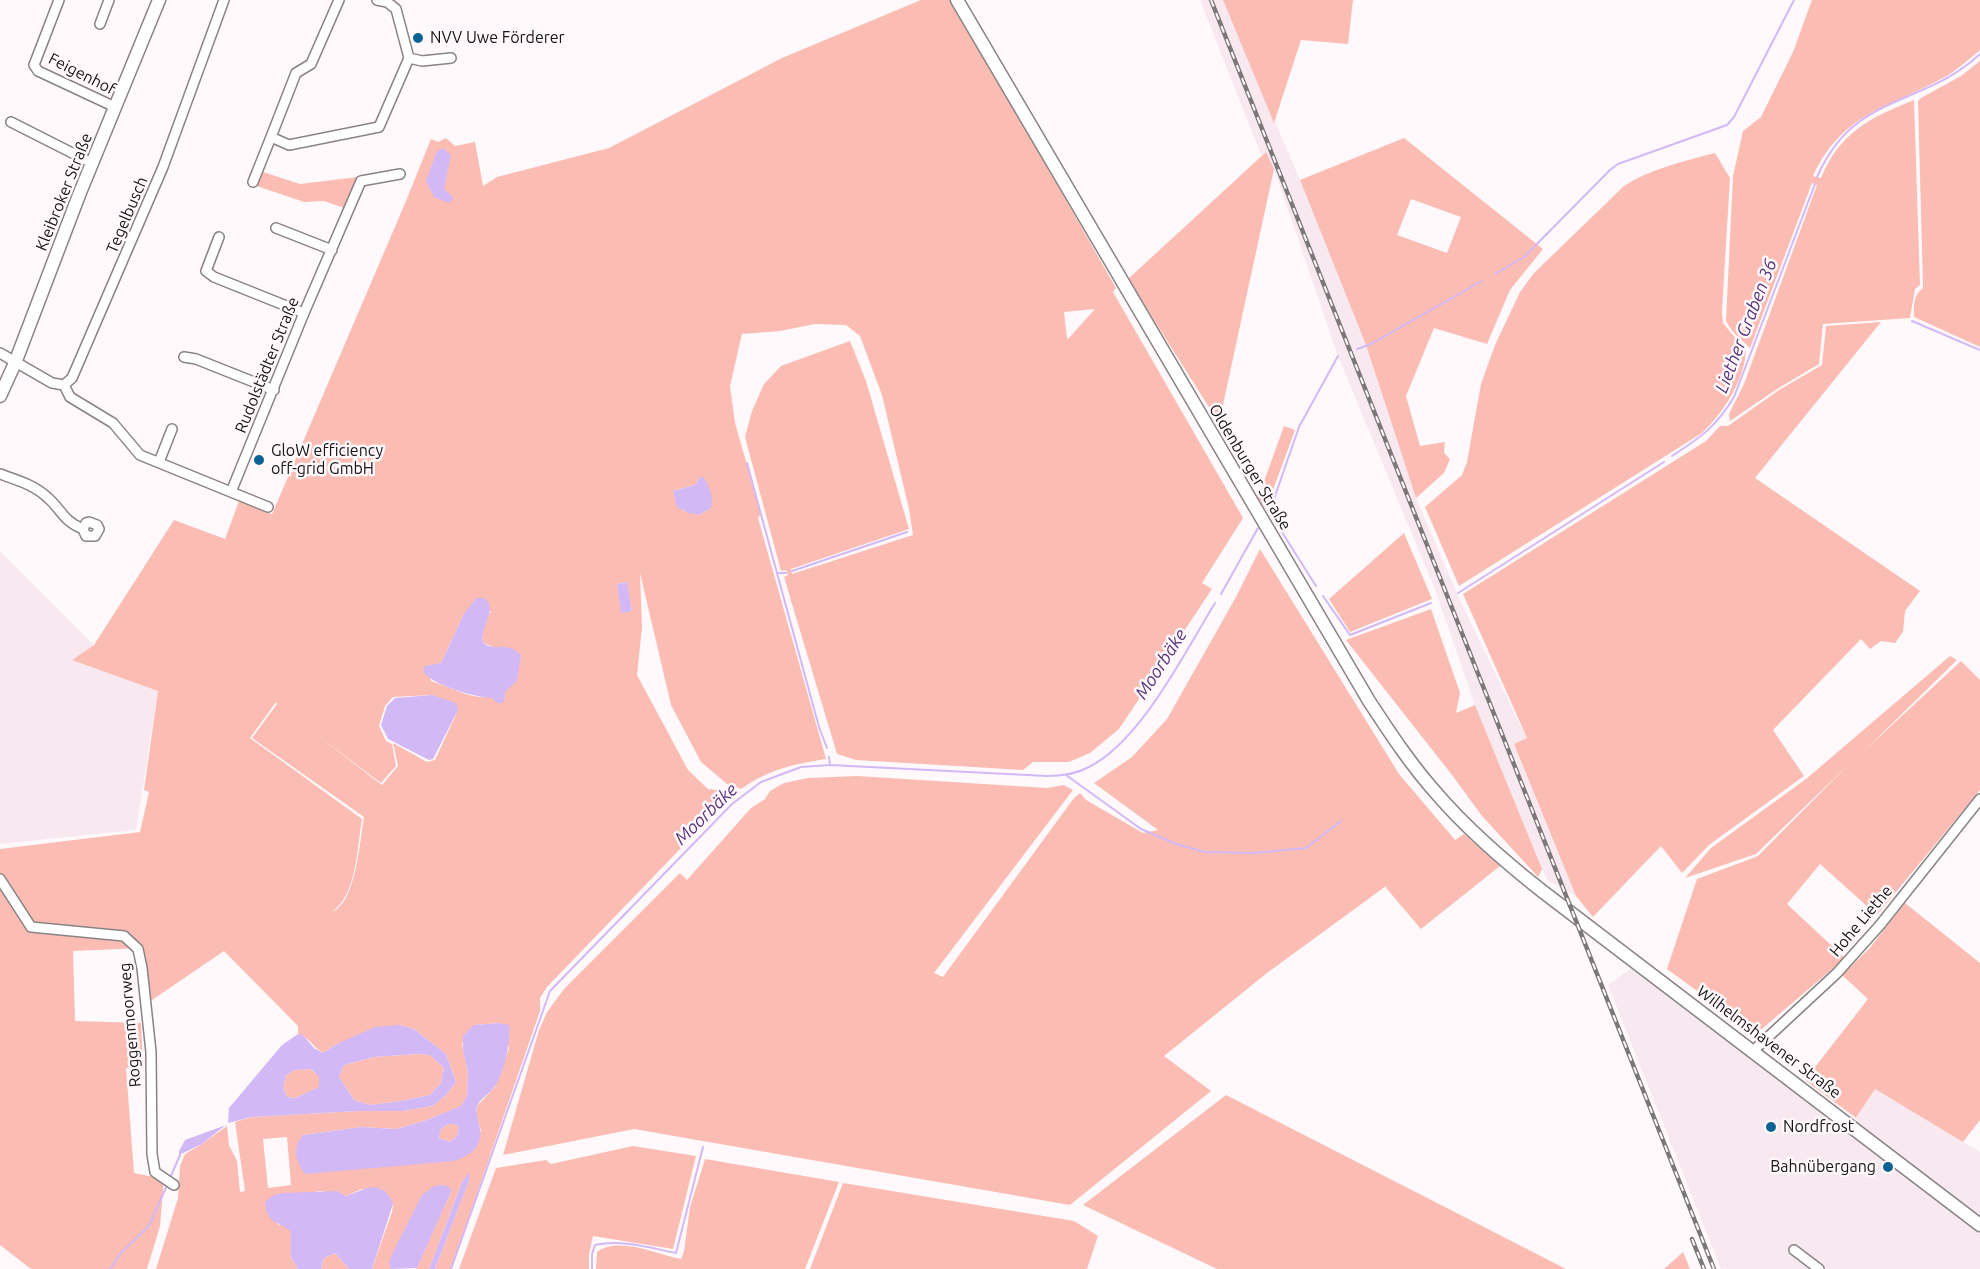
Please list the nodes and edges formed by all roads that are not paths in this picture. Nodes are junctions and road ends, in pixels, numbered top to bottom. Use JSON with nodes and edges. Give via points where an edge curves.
{"nodes":[{"id":1,"x":58,"y":0,"type":"edge"},
{"id":2,"x":109,"y":0,"type":"edge"},
{"id":3,"x":159,"y":0,"type":"edge"},
{"id":4,"x":224,"y":0,"type":"edge"},
{"id":5,"x":339,"y":0,"type":"edge"},
{"id":6,"x":377,"y":0,"type":"edge"},
{"id":7,"x":957,"y":0,"type":"edge"},
{"id":8,"x":100,"y":24,"type":"dead end"},
{"id":9,"x":410,"y":58,"type":"junction"},
{"id":10,"x":451,"y":58,"type":"dead end"},
{"id":11,"x":115,"y":107,"type":"junction"},
{"id":12,"x":11,"y":122,"type":"dead end"},
{"id":13,"x":271,"y":137,"type":"junction"},
{"id":14,"x":92,"y":163,"type":"junction"},
{"id":15,"x":400,"y":174,"type":"dead end"},
{"id":16,"x":252,"y":182,"type":"dead end"},
{"id":17,"x":276,"y":228,"type":"dead end"},
{"id":18,"x":219,"y":237,"type":"dead end"},
{"id":19,"x":332,"y":250,"type":"junction"},
{"id":20,"x":304,"y":313,"type":"junction"},
{"id":21,"x":0,"y":353,"type":"edge"},
{"id":22,"x":184,"y":357,"type":"dead end"},
{"id":23,"x":15,"y":363,"type":"junction"},
{"id":24,"x":64,"y":385,"type":"junction"},
{"id":25,"x":274,"y":390,"type":"junction"},
{"id":26,"x":0,"y":396,"type":"edge"},
{"id":27,"x":172,"y":429,"type":"dead end"},
{"id":28,"x":159,"y":462,"type":"junction"},
{"id":29,"x":0,"y":474,"type":"edge"},
{"id":30,"x":231,"y":492,"type":"junction"},
{"id":31,"x":268,"y":507,"type":"dead end"},
{"id":32,"x":83,"y":529,"type":"dead end"},
{"id":33,"x":1980,"y":799,"type":"edge"},
{"id":34,"x":0,"y":879,"type":"edge"},
{"id":35,"x":1566,"y":910,"type":"joint"},
{"id":36,"x":1753,"y":1051,"type":"junction"},
{"id":37,"x":174,"y":1185,"type":"dead end"},
{"id":38,"x":1980,"y":1225,"type":"edge"},
{"id":39,"x":1794,"y":1250,"type":"dead end"},
{"id":40,"x":1819,"y":1269,"type":"edge"}],
"edges":[{"from":1,"to":11,"type":"street","name":"Feigenhof","via":[[34,65],[38,71]]},
{"from":2,"to":8,"type":"street"},
{"from":3,"to":11,"type":"street","name":"Kleibroker Straße"},
{"from":4,"to":24,"type":"street","name":"Tegelbusch","via":[[145,212],[72,378]]},
{"from":5,"to":13,"type":"street","via":[[311,64],[296,73]]},
{"from":6,"to":9,"type":"street","via":[[396,9]]},
{"from":7,"to":35,"type":"street","name":"Oldenburger Straße","via":[[1391,735],[1468,827]]},
{"from":9,"to":10,"type":"street"},
{"from":9,"to":13,"type":"street","via":[[379,127],[288,145]]},
{"from":11,"to":14,"type":"street","name":"Kleibroker Straße"},
{"from":12,"to":14,"type":"street"},
{"from":13,"to":16,"type":"street"},
{"from":14,"to":23,"type":"street","name":"Kleibroker Straße"},
{"from":15,"to":19,"type":"street","name":"Rudolstädter Straße","via":[[361,180]]},
{"from":17,"to":19,"type":"street"},
{"from":18,"to":20,"type":"street","via":[[206,271]]},
{"from":19,"to":20,"type":"street","name":"Rudolstädter Straße"},
{"from":20,"to":25,"type":"street","name":"Rudolstädter Straße"},
{"from":21,"to":23,"type":"street"},
{"from":22,"to":25,"type":"street"},
{"from":23,"to":24,"type":"street","via":[[52,383]]},
{"from":23,"to":26,"type":"street","name":"Kleibroker Straße"},
{"from":24,"to":28,"type":"street","via":[[70,398],[113,423],[140,455]]},
{"from":25,"to":30,"type":"street","name":"Rudolstädter Straße"},
{"from":27,"to":28,"type":"street"},
{"from":28,"to":30,"type":"street"},
{"from":29,"to":32,"type":"street","via":[[33,486],[70,524]]},
{"from":30,"to":31,"type":"street"},
{"from":33,"to":36,"type":"street","name":"Hohe Liethe","via":[[1844,965]]},
{"from":34,"to":37,"type":"street","name":"Roggenmoorweg","via":[[31,927],[124,936],[138,949],[151,1052],[152,1154],[155,1172]]},
{"from":35,"to":36,"type":"street","name":"Wilhelmshavener Straße"},
{"from":36,"to":38,"type":"street","name":"Wilhelmshavener Straße"},
{"from":39,"to":40,"type":"street"}]}
